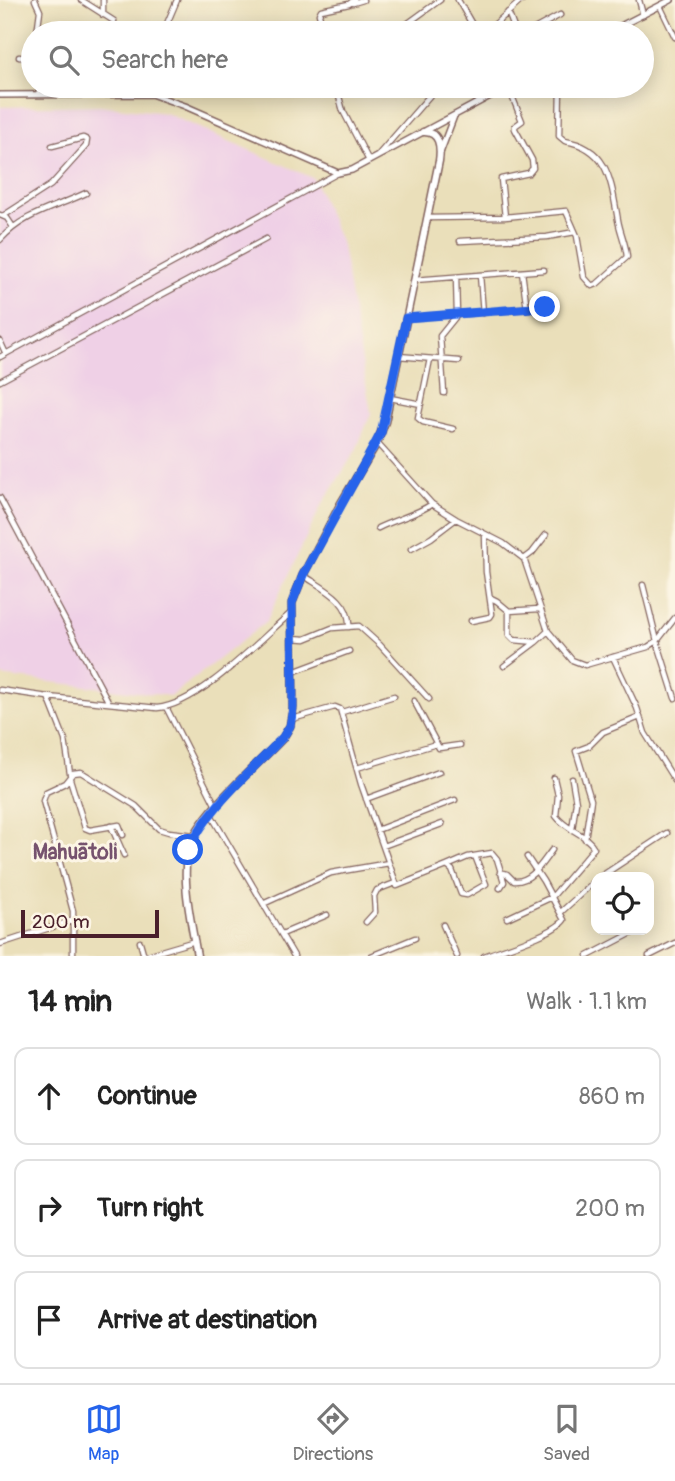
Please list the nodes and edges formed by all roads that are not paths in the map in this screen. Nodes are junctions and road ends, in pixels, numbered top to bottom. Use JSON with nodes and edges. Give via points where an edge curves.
{"nodes":[{"id":1,"x":35,"y":0,"type":"edge"},
{"id":2,"x":80,"y":0,"type":"edge"},
{"id":3,"x":103,"y":0,"type":"edge"},
{"id":4,"x":177,"y":0,"type":"edge"},
{"id":5,"x":363,"y":0,"type":"edge"},
{"id":6,"x":440,"y":0,"type":"edge"},
{"id":7,"x":458,"y":0,"type":"edge"},
{"id":8,"x":522,"y":0,"type":"edge"},
{"id":9,"x":639,"y":0,"type":"edge"},
{"id":10,"x":671,"y":0,"type":"edge"},
{"id":11,"x":353,"y":1,"type":"edge"},
{"id":12,"x":660,"y":6,"type":"junction"},
{"id":13,"x":508,"y":12,"type":"junction"},
{"id":14,"x":103,"y":15,"type":"junction"},
{"id":15,"x":560,"y":15,"type":"dead end"},
{"id":16,"x":643,"y":15,"type":"junction"},
{"id":17,"x":39,"y":21,"type":"edge"},
{"id":18,"x":114,"y":21,"type":"dead end"},
{"id":19,"x":168,"y":21,"type":"edge"},
{"id":20,"x":321,"y":21,"type":"edge"},
{"id":21,"x":411,"y":21,"type":"edge"},
{"id":22,"x":470,"y":21,"type":"edge"},
{"id":23,"x":498,"y":21,"type":"edge"},
{"id":24,"x":511,"y":21,"type":"edge"},
{"id":25,"x":549,"y":21,"type":"edge"},
{"id":26,"x":632,"y":21,"type":"edge"},
{"id":27,"x":675,"y":37,"type":"edge"},
{"id":28,"x":21,"y":94,"type":"edge"},
{"id":29,"x":0,"y":95,"type":"edge"},
{"id":30,"x":159,"y":98,"type":"edge"},
{"id":31,"x":339,"y":98,"type":"edge"},
{"id":32,"x":428,"y":98,"type":"edge"},
{"id":33,"x":487,"y":98,"type":"edge"},
{"id":34,"x":513,"y":98,"type":"edge"},
{"id":35,"x":560,"y":98,"type":"edge"},
{"id":36,"x":455,"y":115,"type":"junction"},
{"id":37,"x":423,"y":132,"type":"junction"},
{"id":38,"x":51,"y":146,"type":"dead end"},
{"id":39,"x":440,"y":153,"type":"junction"},
{"id":40,"x":376,"y":157,"type":"junction"},
{"id":41,"x":369,"y":161,"type":"junction"},
{"id":42,"x":338,"y":173,"type":"junction"},
{"id":43,"x":86,"y":193,"type":"dead end"},
{"id":44,"x":2,"y":215,"type":"edge"},
{"id":45,"x":505,"y":217,"type":"junction"},
{"id":46,"x":427,"y":218,"type":"junction"},
{"id":47,"x":13,"y":227,"type":"junction"},
{"id":48,"x":575,"y":232,"type":"junction"},
{"id":49,"x":266,"y":239,"type":"dead end"},
{"id":50,"x":0,"y":240,"type":"edge"},
{"id":51,"x":460,"y":241,"type":"dead end"},
{"id":52,"x":544,"y":270,"type":"dead end"},
{"id":53,"x":522,"y":272,"type":"junction"},
{"id":54,"x":480,"y":275,"type":"junction"},
{"id":55,"x":456,"y":277,"type":"junction"},
{"id":56,"x":414,"y":280,"type":"junction"},
{"id":57,"x":545,"y":307,"type":"dead end"},
{"id":58,"x":527,"y":309,"type":"junction"},
{"id":59,"x":483,"y":313,"type":"junction"},
{"id":60,"x":457,"y":315,"type":"junction"},
{"id":61,"x":406,"y":318,"type":"junction"},
{"id":62,"x":0,"y":341,"type":"edge"},
{"id":63,"x":6,"y":354,"type":"junction"},
{"id":64,"x":398,"y":356,"type":"junction"},
{"id":65,"x":0,"y":357,"type":"edge"},
{"id":66,"x":430,"y":359,"type":"junction"},
{"id":67,"x":442,"y":360,"type":"junction"},
{"id":68,"x":459,"y":361,"type":"dead end"},
{"id":69,"x":0,"y":381,"type":"edge"},
{"id":70,"x":444,"y":393,"type":"dead end"},
{"id":71,"x":390,"y":398,"type":"junction"},
{"id":72,"x":421,"y":404,"type":"junction"},
{"id":73,"x":453,"y":429,"type":"dead end"},
{"id":74,"x":377,"y":443,"type":"junction"},
{"id":75,"x":0,"y":499,"type":"edge"},
{"id":76,"x":432,"y":503,"type":"junction"},
{"id":77,"x":456,"y":519,"type":"junction"},
{"id":78,"x":378,"y":528,"type":"dead end"},
{"id":79,"x":485,"y":534,"type":"junction"},
{"id":80,"x":546,"y":535,"type":"dead end"},
{"id":81,"x":411,"y":549,"type":"dead end"},
{"id":82,"x":524,"y":559,"type":"junction"},
{"id":83,"x":303,"y":575,"type":"junction"},
{"id":84,"x":643,"y":585,"type":"dead end"},
{"id":85,"x":491,"y":598,"type":"junction"},
{"id":86,"x":538,"y":609,"type":"junction"},
{"id":87,"x":509,"y":611,"type":"junction"},
{"id":88,"x":291,"y":613,"type":"junction"},
{"id":89,"x":675,"y":618,"type":"edge"},
{"id":90,"x":471,"y":621,"type":"dead end"},
{"id":91,"x":349,"y":628,"type":"junction"},
{"id":92,"x":548,"y":631,"type":"junction"},
{"id":93,"x":292,"y":638,"type":"junction"},
{"id":94,"x":657,"y":641,"type":"junction"},
{"id":95,"x":536,"y":642,"type":"junction"},
{"id":96,"x":349,"y":651,"type":"dead end"},
{"id":97,"x":613,"y":657,"type":"junction"},
{"id":98,"x":504,"y":666,"type":"dead end"},
{"id":99,"x":293,"y":672,"type":"junction"},
{"id":100,"x":0,"y":690,"type":"edge"},
{"id":101,"x":394,"y":696,"type":"dead end"},
{"id":102,"x":48,"y":697,"type":"junction"},
{"id":103,"x":675,"y":698,"type":"edge"},
{"id":104,"x":429,"y":699,"type":"dead end"},
{"id":105,"x":414,"y":701,"type":"dead end"},
{"id":106,"x":108,"y":702,"type":"junction"},
{"id":107,"x":166,"y":707,"type":"junction"},
{"id":108,"x":342,"y":712,"type":"junction"},
{"id":109,"x":640,"y":717,"type":"junction"},
{"id":110,"x":292,"y":719,"type":"junction"},
{"id":111,"x":436,"y":744,"type":"junction"},
{"id":112,"x":460,"y":744,"type":"dead end"},
{"id":113,"x":357,"y":768,"type":"junction"},
{"id":114,"x":439,"y":772,"type":"dead end"},
{"id":115,"x":70,"y":776,"type":"junction"},
{"id":116,"x":554,"y":778,"type":"dead end"},
{"id":117,"x":572,"y":779,"type":"dead end"},
{"id":118,"x":675,"y":781,"type":"edge"},
{"id":119,"x":366,"y":799,"type":"junction"},
{"id":120,"x":455,"y":800,"type":"dead end"},
{"id":121,"x":216,"y":806,"type":"junction"},
{"id":122,"x":210,"y":813,"type":"junction"},
{"id":123,"x":442,"y":824,"type":"dead end"},
{"id":124,"x":111,"y":826,"type":"junction"},
{"id":125,"x":377,"y":830,"type":"junction"},
{"id":126,"x":572,"y":830,"type":"junction"},
{"id":127,"x":667,"y":833,"type":"dead end"},
{"id":128,"x":124,"y":835,"type":"dead end"},
{"id":129,"x":195,"y":835,"type":"junction"},
{"id":130,"x":585,"y":839,"type":"junction"},
{"id":131,"x":383,"y":846,"type":"junction"},
{"id":132,"x":552,"y":850,"type":"dead end"},
{"id":133,"x":124,"y":855,"type":"dead end"},
{"id":134,"x":475,"y":856,"type":"junction"},
{"id":135,"x":527,"y":857,"type":"dead end"},
{"id":136,"x":389,"y":863,"type":"junction"},
{"id":137,"x":447,"y":866,"type":"junction"},
{"id":138,"x":537,"y":871,"type":"junction"},
{"id":139,"x":500,"y":872,"type":"junction"},
{"id":140,"x":607,"y":872,"type":"edge"},
{"id":141,"x":395,"y":883,"type":"junction"},
{"id":142,"x":591,"y":884,"type":"edge"},
{"id":143,"x":500,"y":888,"type":"dead end"},
{"id":144,"x":552,"y":897,"type":"junction"},
{"id":145,"x":265,"y":903,"type":"junction"},
{"id":146,"x":561,"y":912,"type":"junction"},
{"id":147,"x":327,"y":915,"type":"dead end"},
{"id":148,"x":507,"y":918,"type":"dead end"},
{"id":149,"x":74,"y":920,"type":"junction"},
{"id":150,"x":366,"y":922,"type":"dead end"},
{"id":151,"x":443,"y":925,"type":"dead end"},
{"id":152,"x":282,"y":934,"type":"junction"},
{"id":153,"x":629,"y":935,"type":"edge"},
{"id":154,"x":415,"y":938,"type":"dead end"},
{"id":155,"x":195,"y":941,"type":"junction"},
{"id":156,"x":1,"y":942,"type":"edge"},
{"id":157,"x":140,"y":942,"type":"dead end"},
{"id":158,"x":675,"y":943,"type":"edge"},
{"id":159,"x":73,"y":956,"type":"edge"},
{"id":160,"x":144,"y":956,"type":"edge"},
{"id":161,"x":197,"y":956,"type":"edge"},
{"id":162,"x":295,"y":956,"type":"edge"},
{"id":163,"x":371,"y":956,"type":"edge"},
{"id":164,"x":457,"y":956,"type":"edge"},
{"id":165,"x":484,"y":956,"type":"edge"},
{"id":166,"x":589,"y":956,"type":"edge"},
{"id":167,"x":649,"y":956,"type":"edge"}],
"edges":[{"from":1,"to":17,"type":"street"},
{"from":2,"to":14,"type":"street"},
{"from":3,"to":14,"type":"street"},
{"from":4,"to":19,"type":"street"},
{"from":5,"to":11,"type":"street"},
{"from":6,"to":21,"type":"street"},
{"from":7,"to":22,"type":"street"},
{"from":8,"to":13,"type":"street"},
{"from":9,"to":16,"type":"street"},
{"from":10,"to":12,"type":"street"},
{"from":11,"to":20,"type":"street","via":[[321,10]]},
{"from":12,"to":16,"type":"street"},
{"from":12,"to":27,"type":"street"},
{"from":13,"to":23,"type":"street"},
{"from":13,"to":24,"type":"street"},
{"from":14,"to":18,"type":"street"},
{"from":15,"to":25,"type":"street"},
{"from":16,"to":26,"type":"street"},
{"from":28,"to":29,"type":"street"},
{"from":30,"to":42,"type":"street"},
{"from":31,"to":41,"type":"street"},
{"from":32,"to":40,"type":"street"},
{"from":33,"to":36,"type":"street"},
{"from":34,"to":45,"type":"street","via":[[522,121],[515,129],[533,169],[501,179]]},
{"from":35,"to":48,"type":"street","via":[[559,136],[587,147],[605,169],[628,257],[592,286],[584,277]]},
{"from":36,"to":37,"type":"street"},
{"from":36,"to":39,"type":"street"},
{"from":37,"to":39,"type":"main road","via":[[437,137]]},
{"from":37,"to":40,"type":"street"},
{"from":38,"to":44,"type":"street","via":[[87,140],[51,185]]},
{"from":39,"to":46,"type":"main road"},
{"from":40,"to":41,"type":"street"},
{"from":41,"to":42,"type":"street"},
{"from":42,"to":63,"type":"street"},
{"from":43,"to":47,"type":"street"},
{"from":44,"to":47,"type":"street"},
{"from":45,"to":46,"type":"street"},
{"from":45,"to":48,"type":"street","via":[[566,211]]},
{"from":46,"to":56,"type":"main road"},
{"from":47,"to":50,"type":"street"},
{"from":48,"to":51,"type":"street"},
{"from":49,"to":69,"type":"street"},
{"from":52,"to":53,"type":"street"},
{"from":53,"to":54,"type":"street"},
{"from":53,"to":58,"type":"street"},
{"from":54,"to":55,"type":"street"},
{"from":54,"to":59,"type":"street"},
{"from":55,"to":56,"type":"street"},
{"from":55,"to":60,"type":"street"},
{"from":56,"to":61,"type":"main road"},
{"from":57,"to":58,"type":"street"},
{"from":58,"to":59,"type":"street"},
{"from":59,"to":60,"type":"street"},
{"from":60,"to":61,"type":"street"},
{"from":60,"to":67,"type":"street","via":[[440,336]]},
{"from":61,"to":64,"type":"main road"},
{"from":62,"to":63,"type":"street"},
{"from":63,"to":65,"type":"street"},
{"from":64,"to":66,"type":"street"},
{"from":64,"to":71,"type":"main road"},
{"from":66,"to":67,"type":"street"},
{"from":66,"to":72,"type":"street"},
{"from":67,"to":68,"type":"street"},
{"from":67,"to":70,"type":"street"},
{"from":71,"to":72,"type":"street"},
{"from":71,"to":74,"type":"main road"},
{"from":72,"to":73,"type":"street","via":[[420,421]]},
{"from":74,"to":76,"type":"street"},
{"from":74,"to":83,"type":"main road"},
{"from":75,"to":106,"type":"street"},
{"from":76,"to":77,"type":"street"},
{"from":76,"to":78,"type":"street","via":[[420,513]]},
{"from":77,"to":79,"type":"street"},
{"from":77,"to":81,"type":"street"},
{"from":79,"to":82,"type":"street"},
{"from":79,"to":85,"type":"street"},
{"from":80,"to":82,"type":"street"},
{"from":82,"to":86,"type":"street"},
{"from":83,"to":88,"type":"main road"},
{"from":83,"to":91,"type":"street","via":[[340,601]]},
{"from":84,"to":94,"type":"street"},
{"from":85,"to":87,"type":"street"},
{"from":85,"to":90,"type":"street","via":[[492,615]]},
{"from":86,"to":87,"type":"street"},
{"from":86,"to":92,"type":"street"},
{"from":87,"to":95,"type":"street","via":[[510,638]]},
{"from":88,"to":93,"type":"main road"},
{"from":88,"to":107,"type":"street","via":[[202,690]]},
{"from":89,"to":94,"type":"street"},
{"from":91,"to":93,"type":"street"},
{"from":91,"to":104,"type":"street","via":[[363,628]]},
{"from":92,"to":95,"type":"street"},
{"from":92,"to":97,"type":"street","via":[[577,663]]},
{"from":93,"to":99,"type":"main road"},
{"from":94,"to":97,"type":"street"},
{"from":94,"to":103,"type":"street"},
{"from":95,"to":98,"type":"street"},
{"from":96,"to":99,"type":"street"},
{"from":97,"to":109,"type":"street"},
{"from":99,"to":110,"type":"main road"},
{"from":100,"to":102,"type":"street"},
{"from":101,"to":108,"type":"street"},
{"from":102,"to":106,"type":"street"},
{"from":102,"to":115,"type":"street","via":[[65,740]]},
{"from":105,"to":111,"type":"street"},
{"from":106,"to":107,"type":"street"},
{"from":107,"to":121,"type":"street"},
{"from":108,"to":110,"type":"street","via":[[335,707]]},
{"from":108,"to":113,"type":"street"},
{"from":109,"to":118,"type":"street"},
{"from":109,"to":130,"type":"street","via":[[576,751],[591,800]]},
{"from":110,"to":121,"type":"main road","via":[[283,737]]},
{"from":111,"to":112,"type":"street","via":[[441,749]]},
{"from":111,"to":113,"type":"street"},
{"from":113,"to":119,"type":"street"},
{"from":114,"to":119,"type":"street"},
{"from":115,"to":124,"type":"street","via":[[85,828]]},
{"from":115,"to":129,"type":"street","via":[[85,774],[136,806],[159,829]]},
{"from":115,"to":149,"type":"street","via":[[42,798]]},
{"from":116,"to":126,"type":"street","via":[[556,816]]},
{"from":117,"to":126,"type":"street","via":[[576,802]]},
{"from":119,"to":125,"type":"street"},
{"from":120,"to":125,"type":"street"},
{"from":121,"to":122,"type":"main road"},
{"from":122,"to":129,"type":"main road"},
{"from":122,"to":145,"type":"street"},
{"from":123,"to":131,"type":"street"},
{"from":124,"to":128,"type":"street","via":[[119,825]]},
{"from":124,"to":133,"type":"street"},
{"from":125,"to":131,"type":"street"},
{"from":126,"to":130,"type":"street"},
{"from":127,"to":140,"type":"street"},
{"from":129,"to":155,"type":"main road","via":[[188,850],[186,878]]},
{"from":130,"to":144,"type":"street","via":[[594,845],[593,851]]},
{"from":131,"to":136,"type":"street"},
{"from":132,"to":138,"type":"street"},
{"from":134,"to":137,"type":"street"},
{"from":134,"to":137,"type":"street","via":[[486,884],[467,895],[461,894]]},
{"from":134,"to":139,"type":"street","via":[[494,854]]},
{"from":135,"to":138,"type":"street"},
{"from":136,"to":141,"type":"street"},
{"from":136,"to":145,"type":"street","via":[[331,873]]},
{"from":137,"to":141,"type":"street","via":[[402,885]]},
{"from":138,"to":139,"type":"street","via":[[517,882]]},
{"from":138,"to":144,"type":"street"},
{"from":139,"to":143,"type":"street","via":[[504,885]]},
{"from":141,"to":150,"type":"street","via":[[377,890],[375,912]]},
{"from":142,"to":146,"type":"street"},
{"from":144,"to":146,"type":"street"},
{"from":144,"to":148,"type":"street"},
{"from":145,"to":152,"type":"street"},
{"from":146,"to":165,"type":"street","via":[[564,920],[560,925]]},
{"from":147,"to":152,"type":"street"},
{"from":149,"to":156,"type":"street"},
{"from":149,"to":159,"type":"street"},
{"from":151,"to":164,"type":"street"},
{"from":152,"to":162,"type":"street"},
{"from":153,"to":166,"type":"street"},
{"from":154,"to":163,"type":"street"},
{"from":155,"to":160,"type":"street"},
{"from":155,"to":161,"type":"main road"},
{"from":157,"to":160,"type":"street"},
{"from":158,"to":167,"type":"street"}]}
